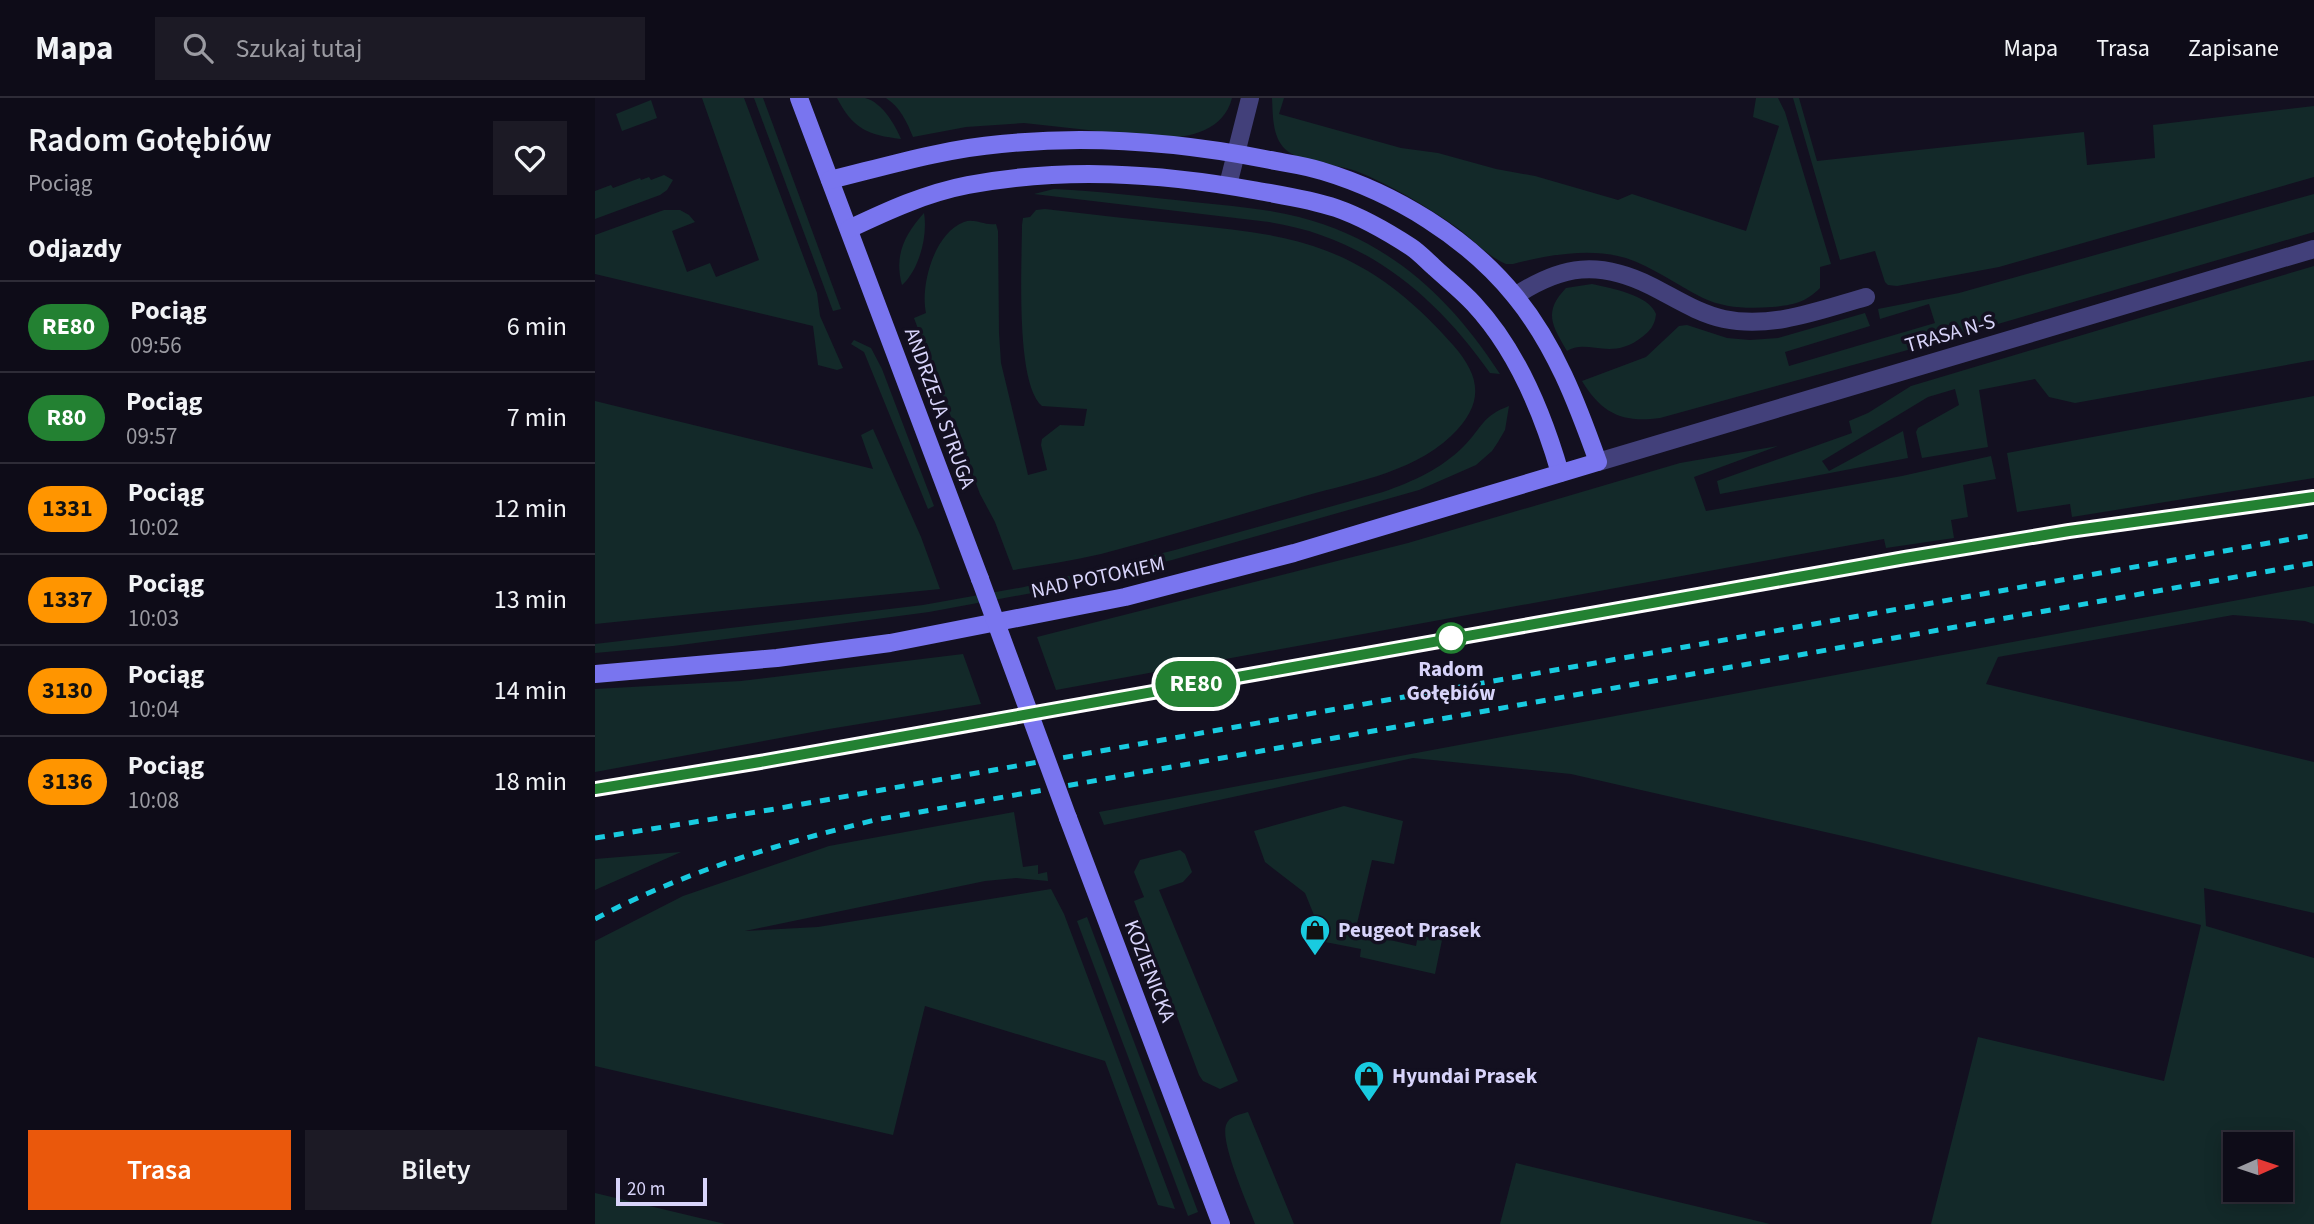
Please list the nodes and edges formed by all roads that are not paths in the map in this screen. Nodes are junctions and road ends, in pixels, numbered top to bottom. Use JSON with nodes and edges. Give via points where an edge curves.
{"nodes":[{"id":1,"x":799,"y":98,"type":"edge"},
{"id":2,"x":1250,"y":98,"type":"edge"},
{"id":3,"x":1236,"y":153,"type":"junction"},
{"id":4,"x":830,"y":180,"type":"junction"},
{"id":5,"x":1228,"y":185,"type":"junction"},
{"id":6,"x":849,"y":229,"type":"junction"},
{"id":7,"x":2314,"y":249,"type":"edge"},
{"id":8,"x":1515,"y":296,"type":"junction"},
{"id":9,"x":1866,"y":297,"type":"dead end"},
{"id":10,"x":1598,"y":462,"type":"junction"},
{"id":11,"x":1560,"y":473,"type":"junction"},
{"id":12,"x":595,"y":674,"type":"edge"},
{"id":13,"x":1038,"y":733,"type":"joint"},
{"id":14,"x":1221,"y":1224,"type":"edge"}],
"edges":[{"from":1,"to":4,"type":"main road","name":"ANDRZEJA STRUGA"},
{"from":2,"to":3,"type":"street"},
{"from":3,"to":4,"type":"main road","via":[[1097,139],[1000,144],[936,153]]},
{"from":3,"to":5,"type":"street"},
{"from":3,"to":8,"type":"main road","via":[[1320,170],[1384,195],[1456,239]]},
{"from":4,"to":6,"type":"main road","name":"ANDRZEJA STRUGA"},
{"from":5,"to":6,"type":"main road","via":[[1111,174],[1027,176],[923,197]]},
{"from":5,"to":11,"type":"main road","via":[[1336,208],[1413,248],[1475,305],[1493,328],[1525,383]]},
{"from":6,"to":13,"type":"main road","name":"ANDRZEJA STRUGA","bridge":true},
{"from":7,"to":10,"type":"street","name":"TRASA N-S"},
{"from":8,"to":9,"type":"street","via":[[1539,280],[1578,268],[1625,274],[1709,315],[1740,321],[1774,321]]},
{"from":8,"to":10,"type":"main road","via":[[1562,371]]},
{"from":10,"to":11,"type":"main road","name":"NAD POTOKIEM"},
{"from":11,"to":12,"type":"main road","name":"NAD POTOKIEM","via":[[1294,553],[1125,597],[890,643]]},
{"from":13,"to":14,"type":"main road","name":"KOZIENICKA","bridge":true}]}
